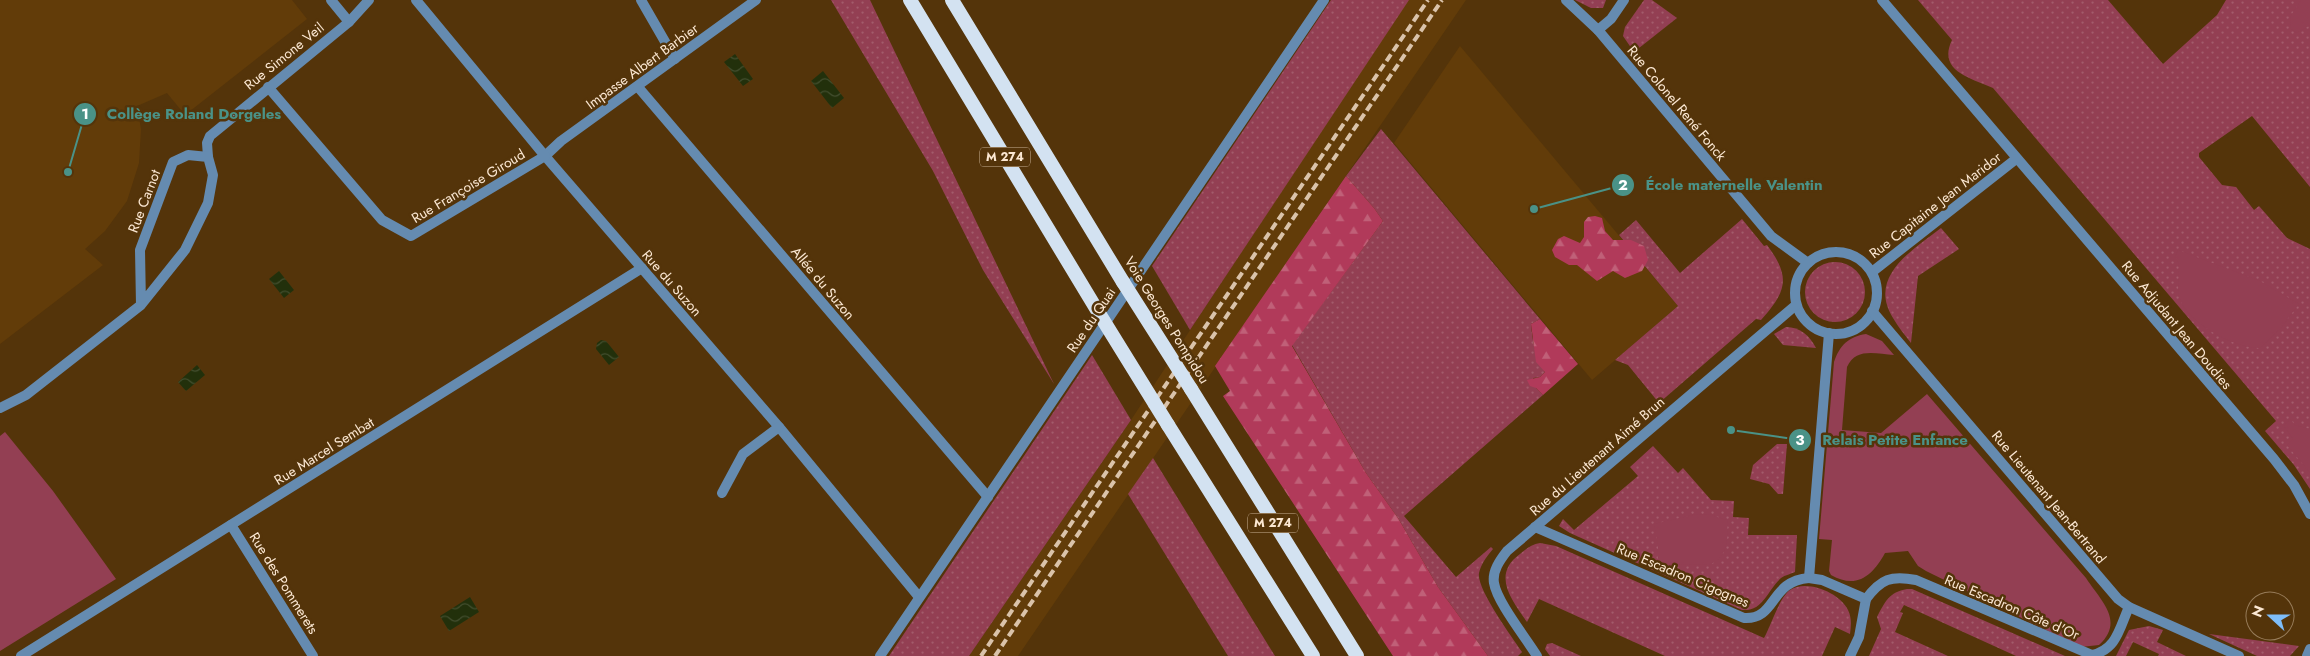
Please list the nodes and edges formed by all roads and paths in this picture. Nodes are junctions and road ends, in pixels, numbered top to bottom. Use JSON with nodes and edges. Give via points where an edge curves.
{"nodes":[{"id":1,"x":331,"y":0,"type":"edge"},
{"id":2,"x":369,"y":0,"type":"edge"},
{"id":3,"x":416,"y":0,"type":"edge"},
{"id":4,"x":641,"y":0,"type":"edge"},
{"id":5,"x":756,"y":0,"type":"edge"},
{"id":6,"x":910,"y":0,"type":"edge"},
{"id":7,"x":952,"y":0,"type":"edge"},
{"id":8,"x":1324,"y":0,"type":"edge"},
{"id":9,"x":1566,"y":0,"type":"edge"},
{"id":10,"x":1624,"y":0,"type":"edge"},
{"id":11,"x":1882,"y":0,"type":"edge"},
{"id":12,"x":349,"y":22,"type":"junction"},
{"id":13,"x":1598,"y":30,"type":"junction"},
{"id":14,"x":675,"y":59,"type":"junction"},
{"id":15,"x":638,"y":86,"type":"junction"},
{"id":16,"x":268,"y":87,"type":"junction"},
{"id":17,"x":545,"y":156,"type":"junction"},
{"id":18,"x":208,"y":157,"type":"junction"},
{"id":19,"x":2016,"y":159,"type":"junction"},
{"id":20,"x":1808,"y":263,"type":"junction"},
{"id":21,"x":642,"y":268,"type":"junction"},
{"id":22,"x":1872,"y":272,"type":"junction"},
{"id":23,"x":1796,"y":304,"type":"junction"},
{"id":24,"x":141,"y":305,"type":"junction"},
{"id":25,"x":1872,"y":311,"type":"junction"},
{"id":26,"x":1829,"y":333,"type":"junction"},
{"id":27,"x":0,"y":408,"type":"edge"},
{"id":28,"x":779,"y":427,"type":"junction"},
{"id":29,"x":722,"y":493,"type":"dead end"},
{"id":30,"x":988,"y":497,"type":"junction"},
{"id":31,"x":2310,"y":514,"type":"edge"},
{"id":32,"x":231,"y":525,"type":"junction"},
{"id":33,"x":1535,"y":527,"type":"junction"},
{"id":34,"x":1809,"y":578,"type":"junction"},
{"id":35,"x":919,"y":597,"type":"junction"},
{"id":36,"x":1866,"y":599,"type":"junction"},
{"id":37,"x":2129,"y":607,"type":"junction"},
{"id":38,"x":2310,"y":649,"type":"edge"},
{"id":39,"x":21,"y":656,"type":"edge"},
{"id":40,"x":313,"y":656,"type":"edge"},
{"id":41,"x":880,"y":656,"type":"edge"},
{"id":42,"x":1313,"y":656,"type":"edge"},
{"id":43,"x":1357,"y":656,"type":"edge"},
{"id":44,"x":1537,"y":656,"type":"edge"},
{"id":45,"x":1850,"y":656,"type":"edge"},
{"id":46,"x":2239,"y":656,"type":"edge"},
{"id":47,"x":2307,"y":656,"type":"edge"}],
"edges":[{"from":1,"to":12,"type":"street"},
{"from":2,"to":12,"type":"street","name":"Rue Simone Veil"},
{"from":3,"to":17,"type":"street","name":"Rue Françoise Giroud"},
{"from":4,"to":14,"type":"street"},
{"from":5,"to":14,"type":"street","name":"Impasse Albert Barbier"},
{"from":6,"to":42,"type":"highway","number":"M 274","bridge":true,"via":[[1100,315]]},
{"from":7,"to":43,"type":"highway","name":"Voie Georges Pompidou","number":"M 274","bridge":true,"via":[[1123,282]]},
{"from":8,"to":30,"type":"street","name":"Rue du Quai"},
{"from":9,"to":13,"type":"street","name":"Rue Colonel René Fonck"},
{"from":10,"to":13,"type":"street"},
{"from":11,"to":19,"type":"street"},
{"from":12,"to":16,"type":"street","name":"Rue Simone Veil"},
{"from":13,"to":20,"type":"street","name":"Rue Colonel René Fonck","via":[[1771,236]]},
{"from":14,"to":15,"type":"street","name":"Impasse Albert Barbier"},
{"from":15,"to":17,"type":"street","name":"Impasse Albert Barbier"},
{"from":15,"to":30,"type":"street","name":"Allée du Suzon"},
{"from":16,"to":17,"type":"street","name":"Rue Françoise Giroud","via":[[382,220],[411,236]]},
{"from":16,"to":18,"type":"street","name":"Rue Simone Veil","via":[[210,136]]},
{"from":17,"to":21,"type":"street","name":"Rue du Suzon"},
{"from":18,"to":24,"type":"street","via":[[213,175],[208,203],[185,250]]},
{"from":18,"to":24,"type":"street","name":"Rue Carnot","via":[[188,155],[173,162],[140,250]]},
{"from":19,"to":22,"type":"street","name":"Rue Capitaine Jean Maridor"},
{"from":19,"to":31,"type":"street","name":"Rue Adjudant Jean Doudies","via":[[2274,459]]},
{"from":20,"to":22,"type":"street","via":[[1830,252],[1842,252],[1854,255]]},
{"from":20,"to":23,"type":"street","via":[[1796,282]]},
{"from":21,"to":28,"type":"street","name":"Rue du Suzon"},
{"from":21,"to":32,"type":"street","name":"Rue Marcel Sembat"},
{"from":22,"to":25,"type":"street","via":[[1877,292]]},
{"from":23,"to":26,"type":"street","via":[[1805,320]]},
{"from":23,"to":33,"type":"street","name":"Rue du Lieutenant Aimé Brun"},
{"from":24,"to":27,"type":"street","via":[[26,395]]},
{"from":25,"to":26,"type":"street","via":[[1854,330]]},
{"from":25,"to":37,"type":"street","name":"Rue Lieutenant Jean-Bertrand","via":[[2118,599]]},
{"from":26,"to":34,"type":"street"},
{"from":28,"to":29,"type":"street","via":[[743,454]]},
{"from":28,"to":35,"type":"street","name":"Rue du Suzon"},
{"from":30,"to":35,"type":"street","name":"Rue du Quai"},
{"from":32,"to":39,"type":"street","name":"Rue Marcel Sembat"},
{"from":32,"to":40,"type":"street","name":"Rue des Pommerets"},
{"from":33,"to":34,"type":"street","name":"Rue Escadron Cigognes","via":[[1744,618],[1751,618],[1767,609],[1786,584],[1795,579]]},
{"from":33,"to":44,"type":"street","name":"Rue du Lieutenant Aimé Brun","via":[[1497,564],[1494,582],[1499,596]]},
{"from":34,"to":36,"type":"street","via":[[1822,580]]},
{"from":35,"to":41,"type":"street","name":"Rue du Quai"},
{"from":36,"to":37,"type":"street","name":"Rue Escadron Côte d'Or","via":[[1876,586],[1886,580],[1901,577],[1916,580],[2092,655],[2105,652],[2114,642]]},
{"from":36,"to":45,"type":"street","via":[[1859,637]]},
{"from":37,"to":46,"type":"street","name":"Rue Lieutenant Jean-Bertrand"},
{"from":38,"to":47,"type":"street"}]}
